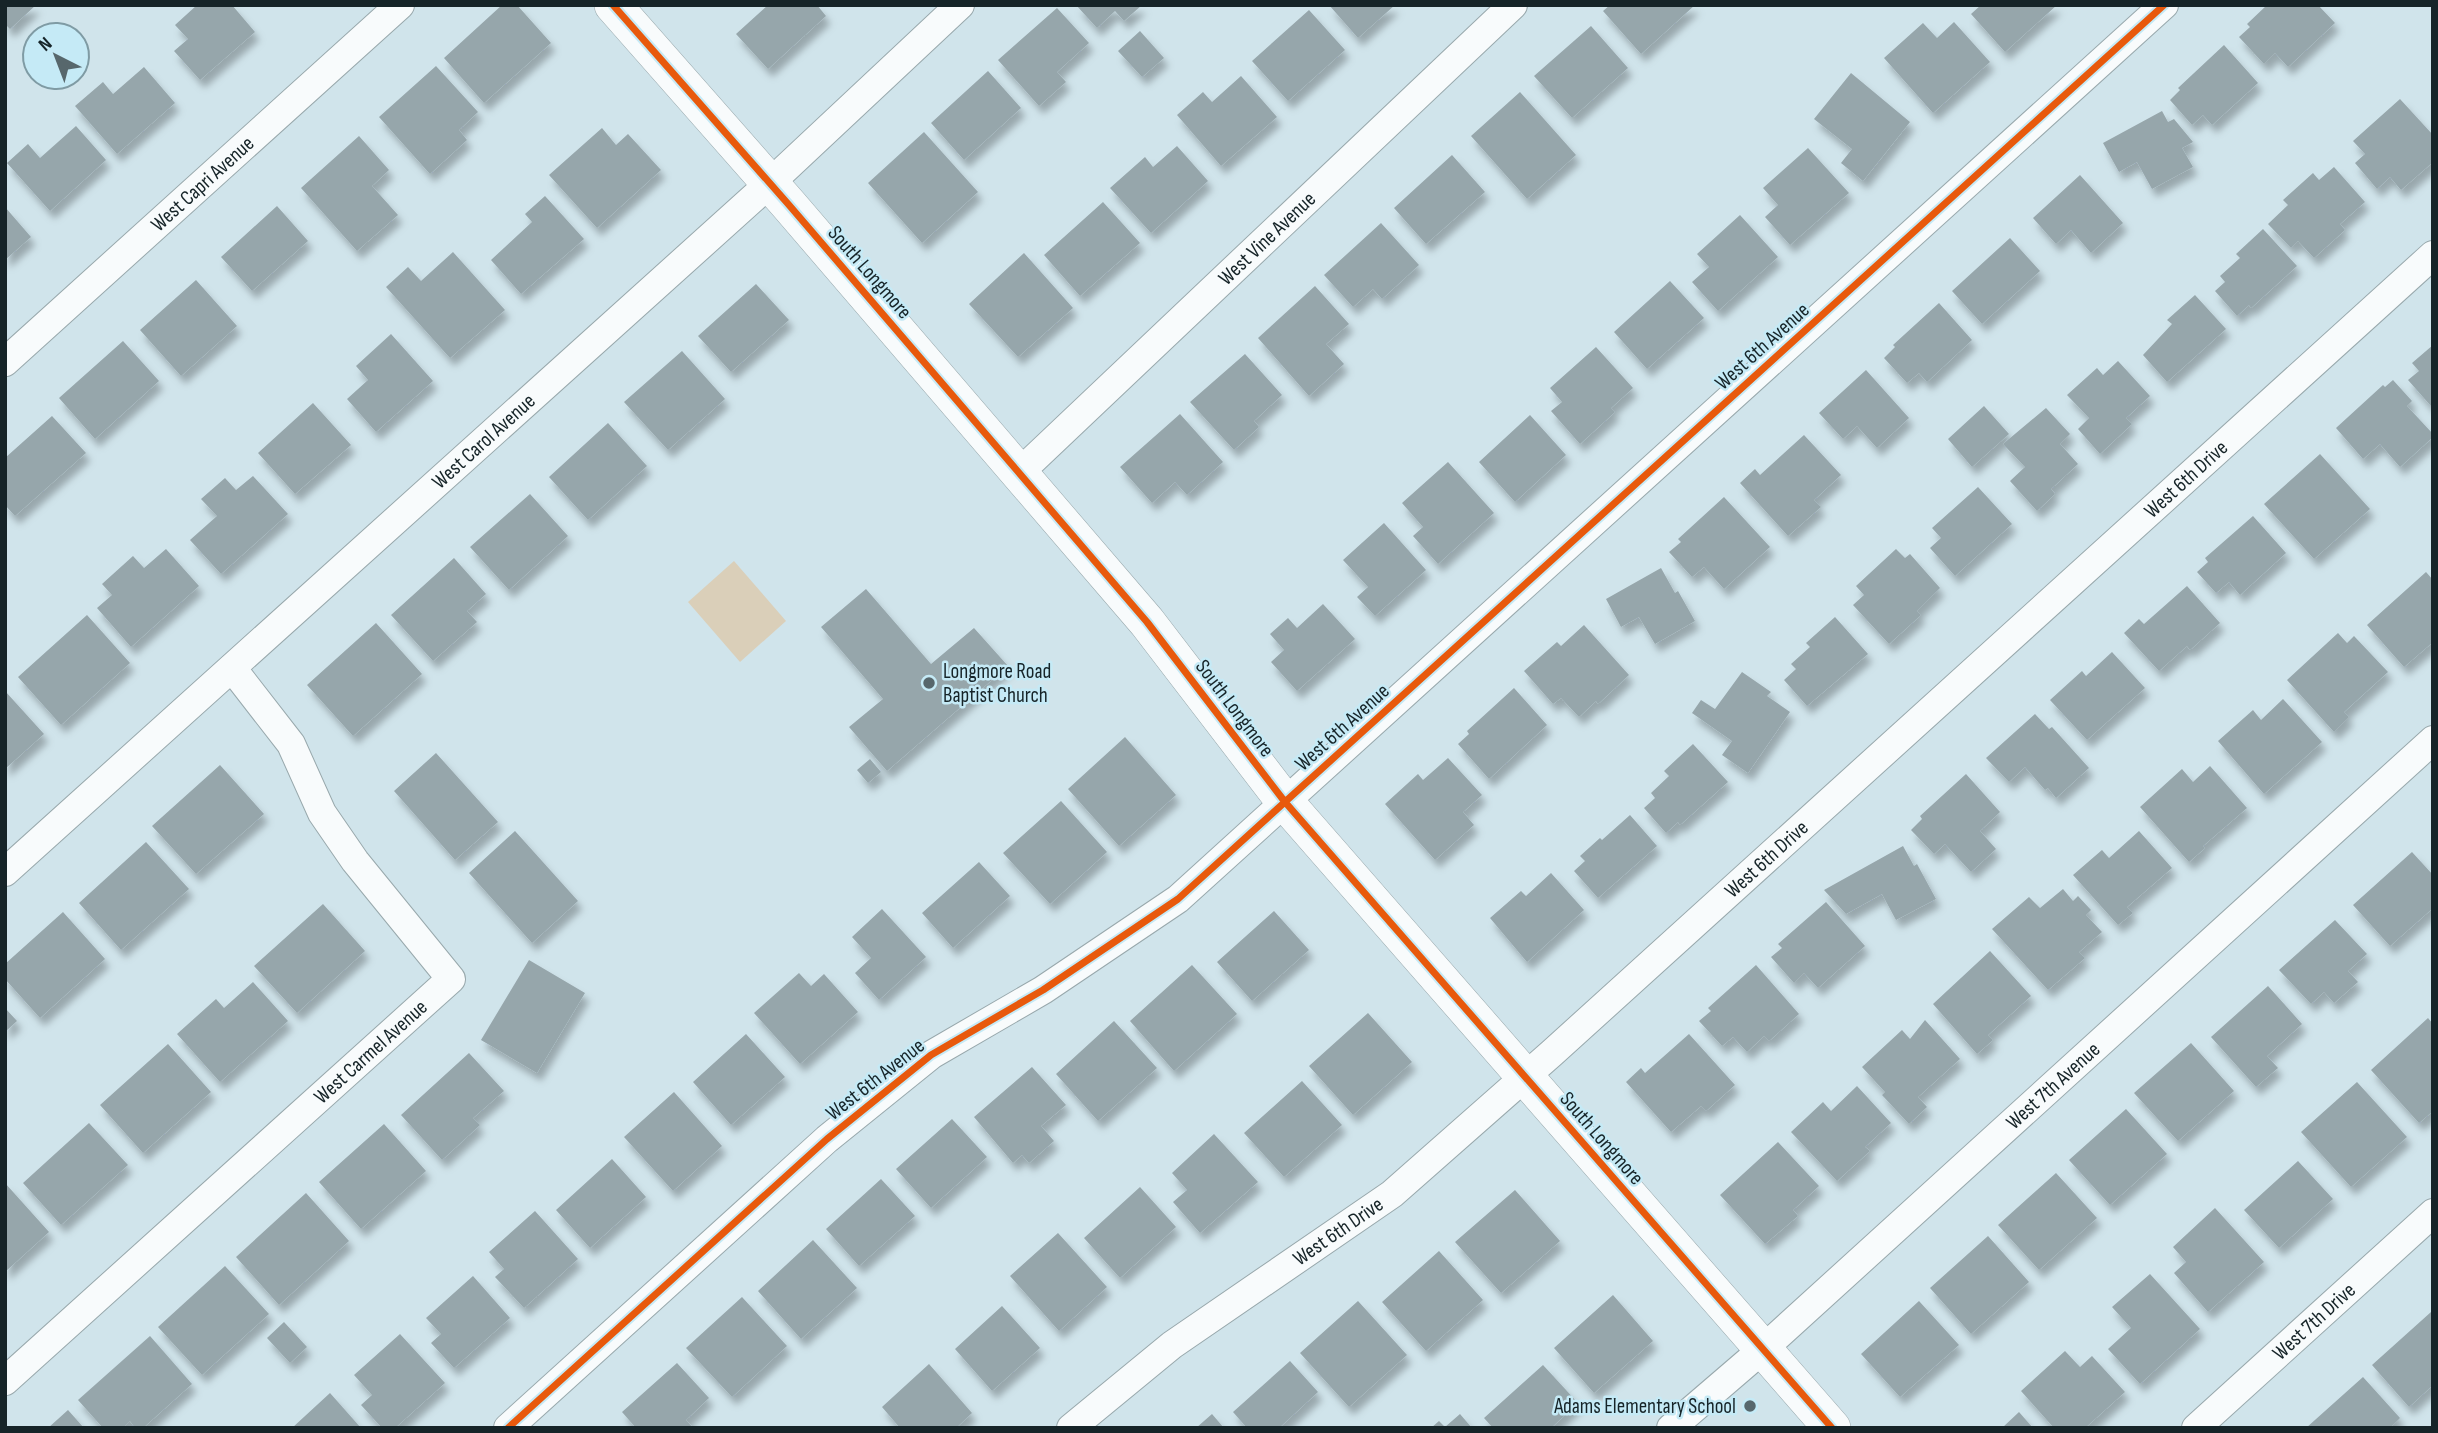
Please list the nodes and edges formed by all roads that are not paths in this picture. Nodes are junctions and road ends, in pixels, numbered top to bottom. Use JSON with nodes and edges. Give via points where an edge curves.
{"nodes":[{"id":1,"x":400,"y":5,"type":"edge"},
{"id":2,"x":613,"y":5,"type":"edge"},
{"id":3,"x":960,"y":5,"type":"edge"},
{"id":4,"x":1513,"y":5,"type":"edge"},
{"id":5,"x":2164,"y":5,"type":"edge"},
{"id":6,"x":770,"y":183,"type":"junction"},
{"id":7,"x":2433,"y":255,"type":"edge"},
{"id":8,"x":5,"y":362,"type":"edge"},
{"id":9,"x":1020,"y":472,"type":"junction"},
{"id":10,"x":232,"y":668,"type":"junction"},
{"id":11,"x":2433,"y":740,"type":"edge"},
{"id":12,"x":1284,"y":802,"type":"junction"},
{"id":13,"x":5,"y":872,"type":"edge"},
{"id":14,"x":1527,"y":1077,"type":"junction"},
{"id":15,"x":2433,"y":1213,"type":"edge"},
{"id":16,"x":1763,"y":1349,"type":"junction"},
{"id":17,"x":5,"y":1381,"type":"edge"},
{"id":18,"x":508,"y":1428,"type":"edge"},
{"id":19,"x":1071,"y":1428,"type":"edge"},
{"id":20,"x":1671,"y":1428,"type":"edge"},
{"id":21,"x":1832,"y":1428,"type":"edge"},
{"id":22,"x":2196,"y":1428,"type":"edge"}],
"edges":[{"from":1,"to":8,"type":"street","name":"West Capri Avenue"},
{"from":2,"to":6,"type":"street","name":"South Longmore"},
{"from":3,"to":6,"type":"street","name":"West Carol Avenue"},
{"from":4,"to":9,"type":"street","name":"West Vine Avenue"},
{"from":5,"to":12,"type":"street","name":"West 6th Avenue"},
{"from":6,"to":9,"type":"street","name":"South Longmore"},
{"from":6,"to":10,"type":"street","name":"West Carol Avenue"},
{"from":7,"to":14,"type":"street","name":"West 6th Drive"},
{"from":9,"to":12,"type":"street","name":"South Longmore","via":[[1147,622]]},
{"from":10,"to":13,"type":"street","name":"West Carol Avenue"},
{"from":10,"to":17,"type":"street","name":"West Carmel Avenue","via":[[290,744],[322,813],[355,861],[451,979]]},
{"from":11,"to":16,"type":"street","name":"West 7th Avenue"},
{"from":12,"to":14,"type":"street","name":"South Longmore"},
{"from":12,"to":18,"type":"street","name":"West 6th Avenue","via":[[1178,899],[1043,990],[931,1055],[827,1139]]},
{"from":14,"to":16,"type":"street","name":"South Longmore"},
{"from":14,"to":19,"type":"street","name":"West 6th Drive","via":[[1392,1194],[1172,1345]]},
{"from":15,"to":22,"type":"street","name":"West 7th Drive"},
{"from":16,"to":20,"type":"street","name":"West 7th Avenue"},
{"from":16,"to":21,"type":"street","name":"South Longmore"}]}
